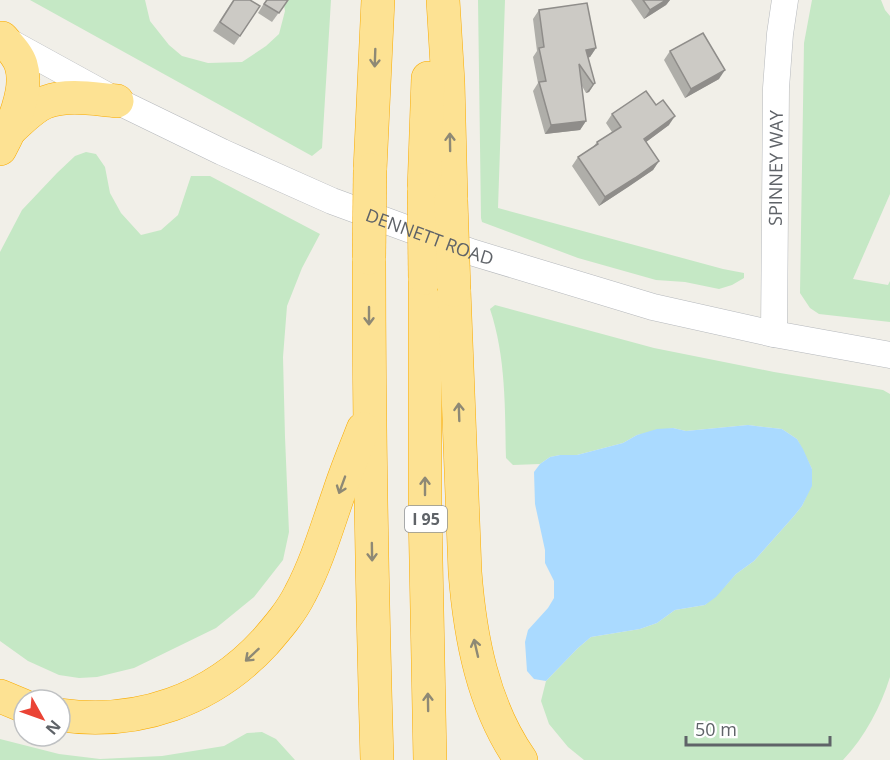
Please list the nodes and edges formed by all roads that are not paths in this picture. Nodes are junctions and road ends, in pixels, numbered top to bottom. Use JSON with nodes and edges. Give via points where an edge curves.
{"nodes":[{"id":1,"x":378,"y":0,"type":"edge"},
{"id":2,"x":430,"y":0,"type":"edge"},
{"id":3,"x":443,"y":0,"type":"edge"},
{"id":4,"x":785,"y":0,"type":"edge"},
{"id":5,"x":1,"y":37,"type":"edge"},
{"id":6,"x":117,"y":101,"type":"junction"},
{"id":7,"x":6,"y":138,"type":"edge"},
{"id":8,"x":437,"y":195,"type":"junction"},
{"id":9,"x":439,"y":284,"type":"junction"},
{"id":10,"x":774,"y":334,"type":"junction"},
{"id":11,"x":890,"y":355,"type":"edge"},
{"id":12,"x":369,"y":410,"type":"junction"},
{"id":13,"x":72,"y":717,"type":"edge"},
{"id":14,"x":377,"y":760,"type":"edge"},
{"id":15,"x":430,"y":760,"type":"edge"},
{"id":16,"x":521,"y":760,"type":"edge"}],
"edges":[{"from":1,"to":12,"type":"highway","one_way":true,"bridge":true,"via":[[370,170]]},
{"from":2,"to":8,"type":"highway","number":"I 95"},
{"from":8,"to":3,"type":"highway","one_way":true,"via":[[448,82]]},
{"from":4,"to":10,"type":"street","name":"SPINNEY WAY","via":[[776,88]]},
{"from":5,"to":6,"type":"street","name":"DENNETT ROAD"},
{"from":5,"to":7,"type":"highway","via":[[21,63],[23,74],[18,109]]},
{"from":6,"to":7,"type":"highway","via":[[84,97],[45,103],[28,113]]},
{"from":6,"to":10,"type":"street","name":"DENNETT ROAD","via":[[332,201],[471,252],[653,307]]},
{"from":8,"to":9,"type":"highway","number":"I 95","bridge":true},
{"from":15,"to":9,"type":"highway","number":"I 95","one_way":true,"via":[[425,510]]},
{"from":16,"to":9,"type":"highway","one_way":true,"via":[[499,723],[487,691],[468,610]]},
{"from":10,"to":11,"type":"street","name":"DENNETT ROAD"},
{"from":12,"to":13,"type":"highway","one_way":true,"via":[[314,567],[280,626],[254,654],[229,675],[179,702],[114,717]]},
{"from":12,"to":14,"type":"highway","one_way":true}]}
